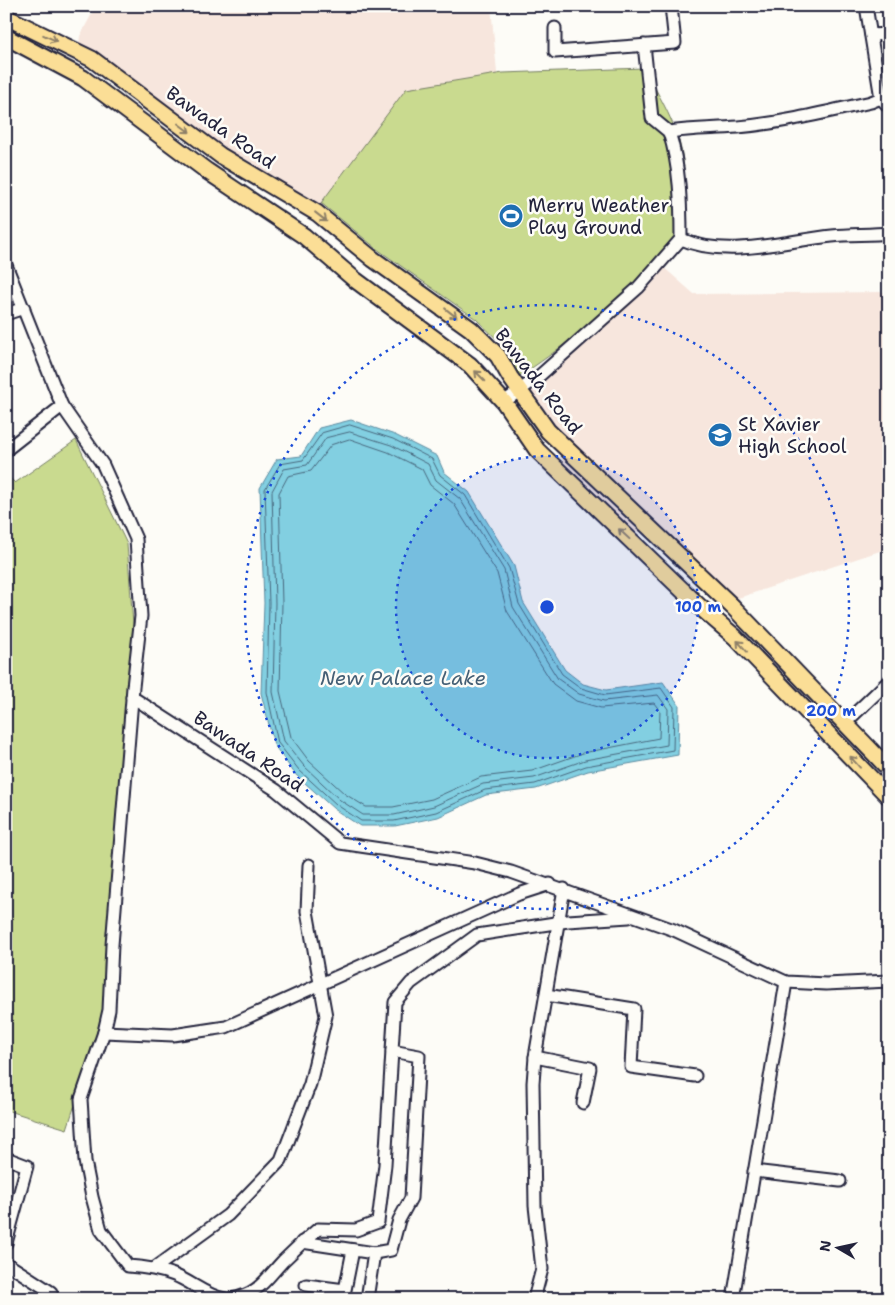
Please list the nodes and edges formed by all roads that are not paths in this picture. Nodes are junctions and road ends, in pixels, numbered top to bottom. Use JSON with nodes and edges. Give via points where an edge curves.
{"nodes":[{"id":1,"x":671,"y":6,"type":"edge"},
{"id":2,"x":866,"y":6,"type":"edge"},
{"id":3,"x":6,"y":17,"type":"edge"},
{"id":4,"x":555,"y":28,"type":"dead end"},
{"id":5,"x":889,"y":34,"type":"edge"},
{"id":6,"x":871,"y":35,"type":"junction"},
{"id":7,"x":6,"y":37,"type":"edge"},
{"id":8,"x":644,"y":45,"type":"junction"},
{"id":9,"x":886,"y":101,"type":"edge"},
{"id":10,"x":668,"y":132,"type":"junction"},
{"id":11,"x":889,"y":233,"type":"edge"},
{"id":12,"x":680,"y":239,"type":"junction"},
{"id":13,"x":7,"y":271,"type":"edge"},
{"id":14,"x":24,"y":308,"type":"junction"},
{"id":15,"x":6,"y":314,"type":"edge"},
{"id":16,"x":520,"y":391,"type":"junction"},
{"id":17,"x":504,"y":402,"type":"junction"},
{"id":18,"x":62,"y":406,"type":"junction"},
{"id":19,"x":6,"y":450,"type":"edge"},
{"id":20,"x":889,"y":681,"type":"edge"},
{"id":21,"x":132,"y":697,"type":"junction"},
{"id":22,"x":845,"y":724,"type":"junction"},
{"id":23,"x":889,"y":769,"type":"edge"},
{"id":24,"x":889,"y":797,"type":"edge"},
{"id":25,"x":309,"y":865,"type":"dead end"},
{"id":26,"x":550,"y":884,"type":"junction"},
{"id":27,"x":564,"y":889,"type":"junction"},
{"id":28,"x":633,"y":916,"type":"junction"},
{"id":29,"x":559,"y":923,"type":"junction"},
{"id":30,"x":889,"y":981,"type":"edge"},
{"id":31,"x":320,"y":982,"type":"junction"},
{"id":32,"x":786,"y":982,"type":"junction"},
{"id":33,"x":546,"y":995,"type":"junction"},
{"id":34,"x":104,"y":1032,"type":"junction"},
{"id":35,"x":392,"y":1051,"type":"junction"},
{"id":36,"x":535,"y":1057,"type":"junction"},
{"id":37,"x":695,"y":1076,"type":"dead end"},
{"id":38,"x":583,"y":1103,"type":"dead end"},
{"id":39,"x":6,"y":1158,"type":"edge"},
{"id":40,"x":754,"y":1171,"type":"junction"},
{"id":41,"x":840,"y":1182,"type":"dead end"},
{"id":42,"x":302,"y":1242,"type":"junction"},
{"id":43,"x":6,"y":1243,"type":"edge"},
{"id":44,"x":353,"y":1250,"type":"junction"},
{"id":45,"x":374,"y":1253,"type":"junction"},
{"id":46,"x":6,"y":1263,"type":"edge"},
{"id":47,"x":155,"y":1268,"type":"junction"},
{"id":48,"x":306,"y":1285,"type":"dead end"},
{"id":49,"x":243,"y":1298,"type":"edge"},
{"id":50,"x":52,"y":1299,"type":"edge"},
{"id":51,"x":224,"y":1299,"type":"edge"},
{"id":52,"x":231,"y":1299,"type":"edge"},
{"id":53,"x":367,"y":1299,"type":"edge"},
{"id":54,"x":534,"y":1299,"type":"edge"},
{"id":55,"x":733,"y":1299,"type":"edge"}],
"edges":[{"from":1,"to":8,"type":"street","via":[[675,43]]},
{"from":2,"to":6,"type":"street"},
{"from":3,"to":16,"type":"main road","name":"Bawada Road","one_way":true,"via":[[91,58],[221,156],[317,213],[373,259],[471,329],[498,356]]},
{"from":4,"to":8,"type":"street","via":[[555,52]]},
{"from":5,"to":6,"type":"street"},
{"from":6,"to":9,"type":"street"},
{"from":17,"to":7,"type":"main road","one_way":true,"via":[[456,353],[354,279],[304,236],[207,171],[83,78]]},
{"from":8,"to":10,"type":"street","via":[[652,118]]},
{"from":9,"to":10,"type":"street","via":[[797,119]]},
{"from":10,"to":12,"type":"street","via":[[677,166]]},
{"from":11,"to":12,"type":"street","via":[[721,248],[697,246]]},
{"from":12,"to":16,"type":"street","via":[[638,288]]},
{"from":13,"to":14,"type":"street"},
{"from":14,"to":15,"type":"street"},
{"from":14,"to":18,"type":"street"},
{"from":16,"to":17,"type":"street"},
{"from":16,"to":22,"type":"main road","name":"Bawada Road","via":[[548,431],[734,607]]},
{"from":24,"to":17,"type":"main road","one_way":true,"via":[[735,637],[537,450]]},
{"from":18,"to":19,"type":"street"},
{"from":18,"to":21,"type":"street","via":[[103,465],[136,539],[141,616]]},
{"from":20,"to":22,"type":"street"},
{"from":21,"to":26,"type":"street","name":"Bawada Road","via":[[276,790],[340,843],[474,863]]},
{"from":21,"to":34,"type":"street","via":[[109,1010]]},
{"from":22,"to":23,"type":"main road","name":"Bawada Road"},
{"from":25,"to":31,"type":"street","via":[[307,911]]},
{"from":26,"to":27,"type":"street"},
{"from":26,"to":31,"type":"street","via":[[519,894]]},
{"from":27,"to":28,"type":"street"},
{"from":27,"to":29,"type":"street"},
{"from":28,"to":29,"type":"street"},
{"from":28,"to":32,"type":"street","via":[[674,930]]},
{"from":29,"to":33,"type":"street"},
{"from":29,"to":35,"type":"street","via":[[477,935],[411,983],[395,1002]]},
{"from":30,"to":32,"type":"street"},
{"from":31,"to":34,"type":"street","via":[[226,1027],[173,1035]]},
{"from":31,"to":47,"type":"street","via":[[326,1016],[310,1084],[281,1160],[228,1215]]},
{"from":32,"to":40,"type":"street"},
{"from":33,"to":36,"type":"street"},
{"from":33,"to":37,"type":"street","via":[[634,1009],[631,1067]]},
{"from":34,"to":47,"type":"street","via":[[81,1099],[89,1184],[102,1230],[128,1266]]},
{"from":35,"to":42,"type":"street","via":[[378,1222],[356,1230],[318,1229]]},
{"from":35,"to":45,"type":"street","via":[[419,1056],[411,1198],[399,1220],[391,1250]]},
{"from":36,"to":38,"type":"street","via":[[590,1068]]},
{"from":36,"to":54,"type":"street","via":[[535,1206],[542,1269]]},
{"from":39,"to":43,"type":"street","via":[[27,1166]]},
{"from":40,"to":41,"type":"street"},
{"from":40,"to":55,"type":"street"},
{"from":42,"to":44,"type":"street"},
{"from":42,"to":49,"type":"street","via":[[265,1284]]},
{"from":44,"to":45,"type":"street"},
{"from":44,"to":48,"type":"street","via":[[345,1290]]},
{"from":45,"to":53,"type":"street"},
{"from":46,"to":50,"type":"street","via":[[51,1292]]},
{"from":47,"to":51,"type":"street"},
{"from":49,"to":52,"type":"street"}]}
